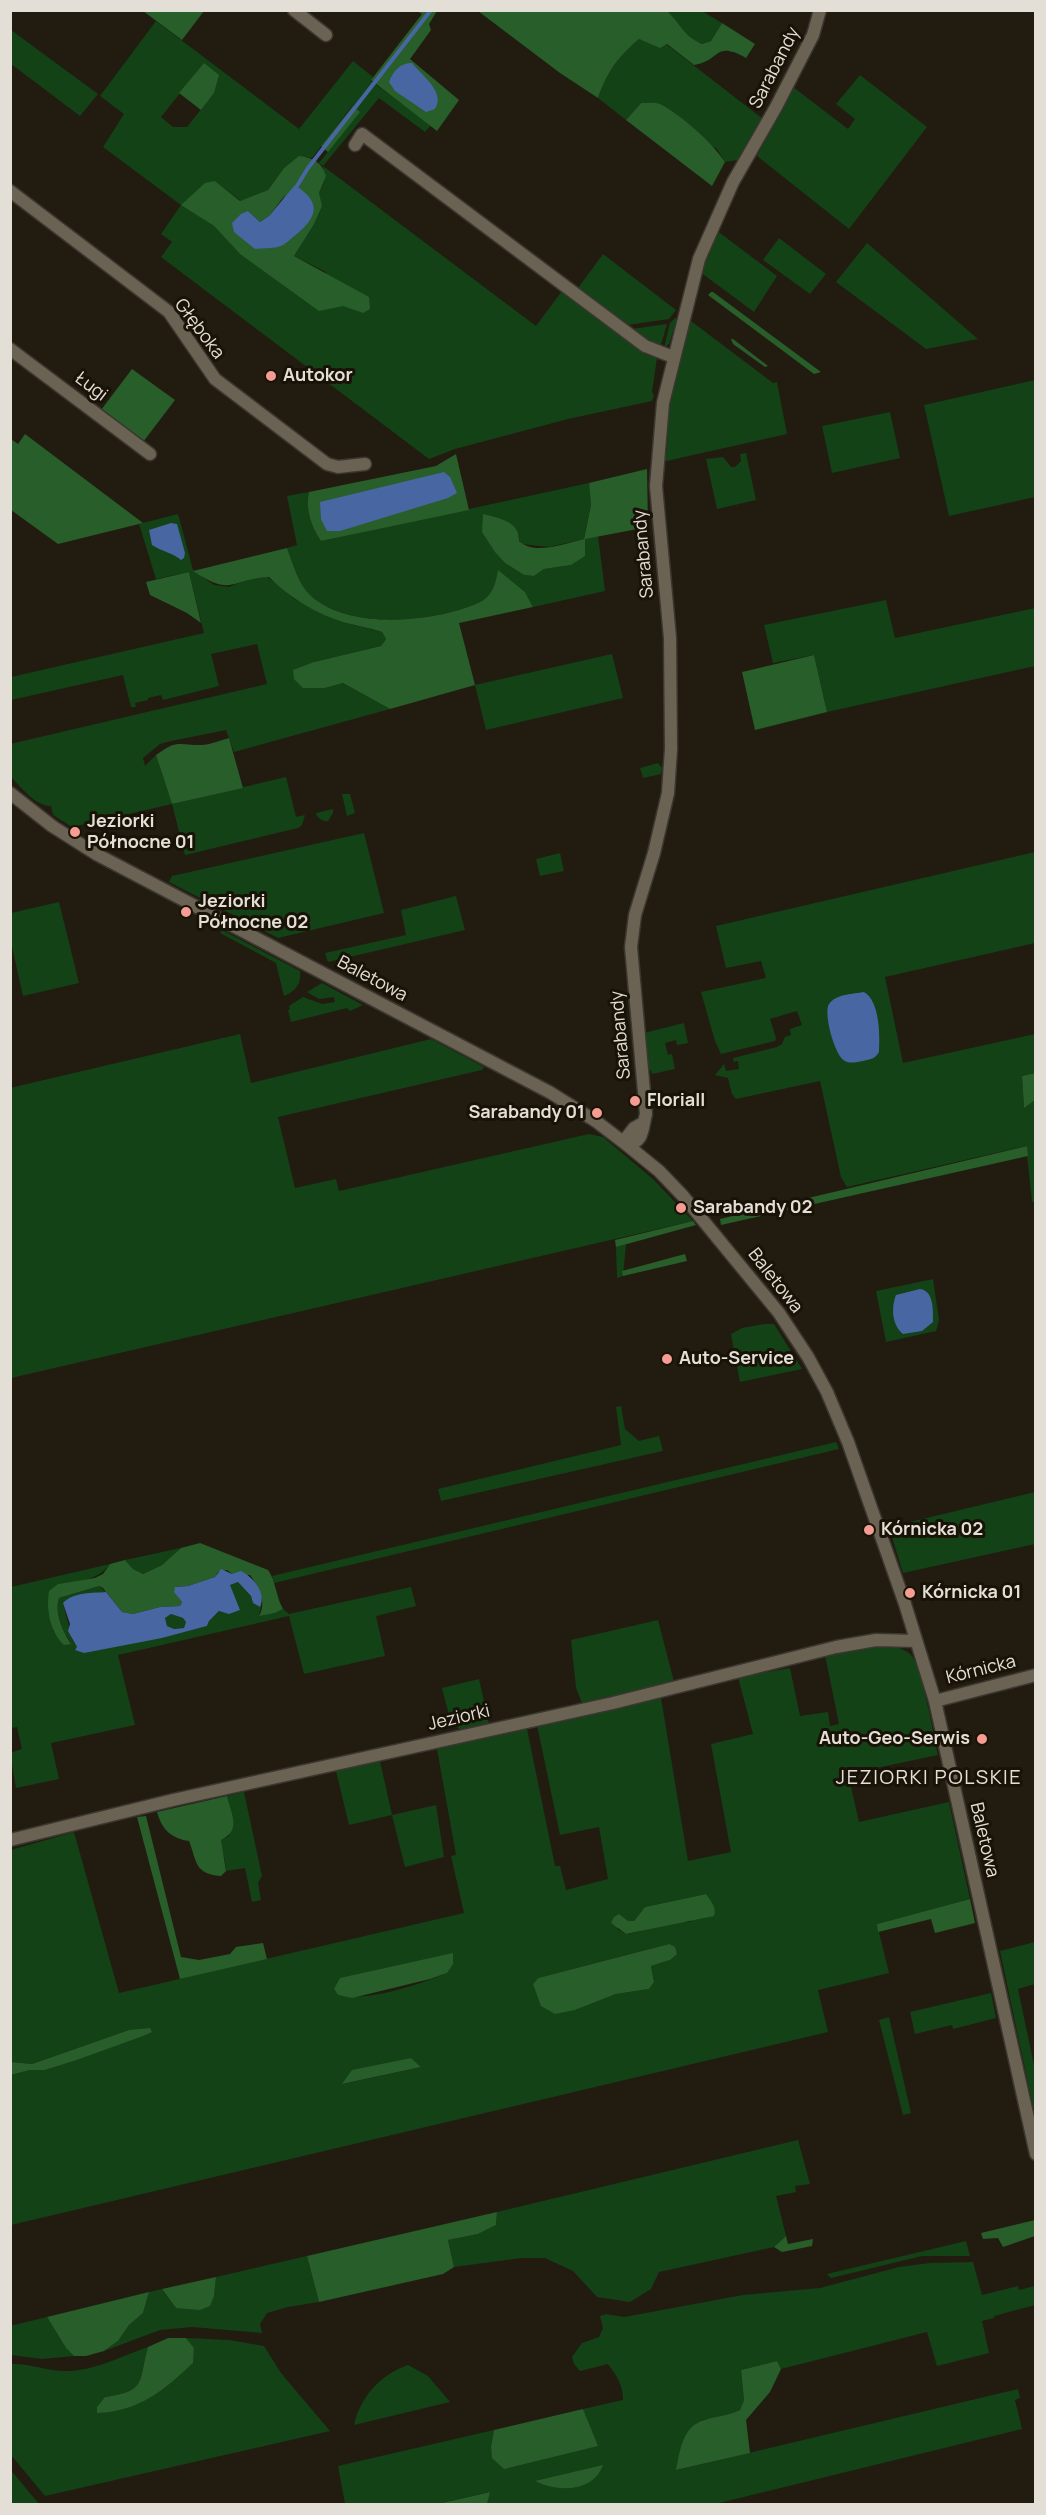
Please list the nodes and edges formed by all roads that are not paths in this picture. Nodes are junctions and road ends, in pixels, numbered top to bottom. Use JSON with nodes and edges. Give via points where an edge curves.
{"nodes":[{"id":1,"x":294,"y":10,"type":"edge"},
{"id":2,"x":820,"y":10,"type":"edge"},
{"id":3,"x":326,"y":35,"type":"dead end"},
{"id":4,"x":355,"y":144,"type":"dead end"},
{"id":5,"x":10,"y":191,"type":"edge"},
{"id":6,"x":10,"y":349,"type":"edge"},
{"id":7,"x":674,"y":357,"type":"junction"},
{"id":8,"x":150,"y":454,"type":"dead end"},
{"id":9,"x":366,"y":464,"type":"dead end"},
{"id":10,"x":10,"y":793,"type":"edge"},
{"id":11,"x":627,"y":1144,"type":"junction"},
{"id":12,"x":916,"y":1641,"type":"junction"},
{"id":13,"x":1035,"y":1675,"type":"edge"},
{"id":14,"x":935,"y":1701,"type":"junction"},
{"id":15,"x":10,"y":1840,"type":"edge"},
{"id":16,"x":1035,"y":2154,"type":"edge"}],
"edges":[{"from":1,"to":3,"type":"street"},
{"from":2,"to":7,"type":"street","name":"Sarabandy","via":[[813,35],[733,182],[699,259]]},
{"from":4,"to":7,"type":"street","via":[[362,134],[645,346]]},
{"from":5,"to":9,"type":"street","name":"Głęboka","via":[[169,312],[223,387],[327,464]]},
{"from":6,"to":8,"type":"street","name":"Ługi"},
{"from":7,"to":11,"type":"street","name":"Sarabandy","via":[[662,412],[656,486],[670,638],[671,749],[668,793],[634,915],[631,947],[645,1103],[644,1131],[636,1143]]},
{"from":10,"to":11,"type":"street","name":"Baletowa","via":[[96,854],[551,1093]]},
{"from":11,"to":12,"type":"street","name":"Baletowa","via":[[690,1204],[779,1313],[808,1357],[848,1442]]},
{"from":12,"to":14,"type":"street","name":"Baletowa"},
{"from":12,"to":15,"type":"street","name":"Jeziorki","via":[[876,1640],[836,1647],[614,1703]]},
{"from":13,"to":14,"type":"street","name":"Kórnicka"},
{"from":14,"to":16,"type":"street","name":"Baletowa"}]}
